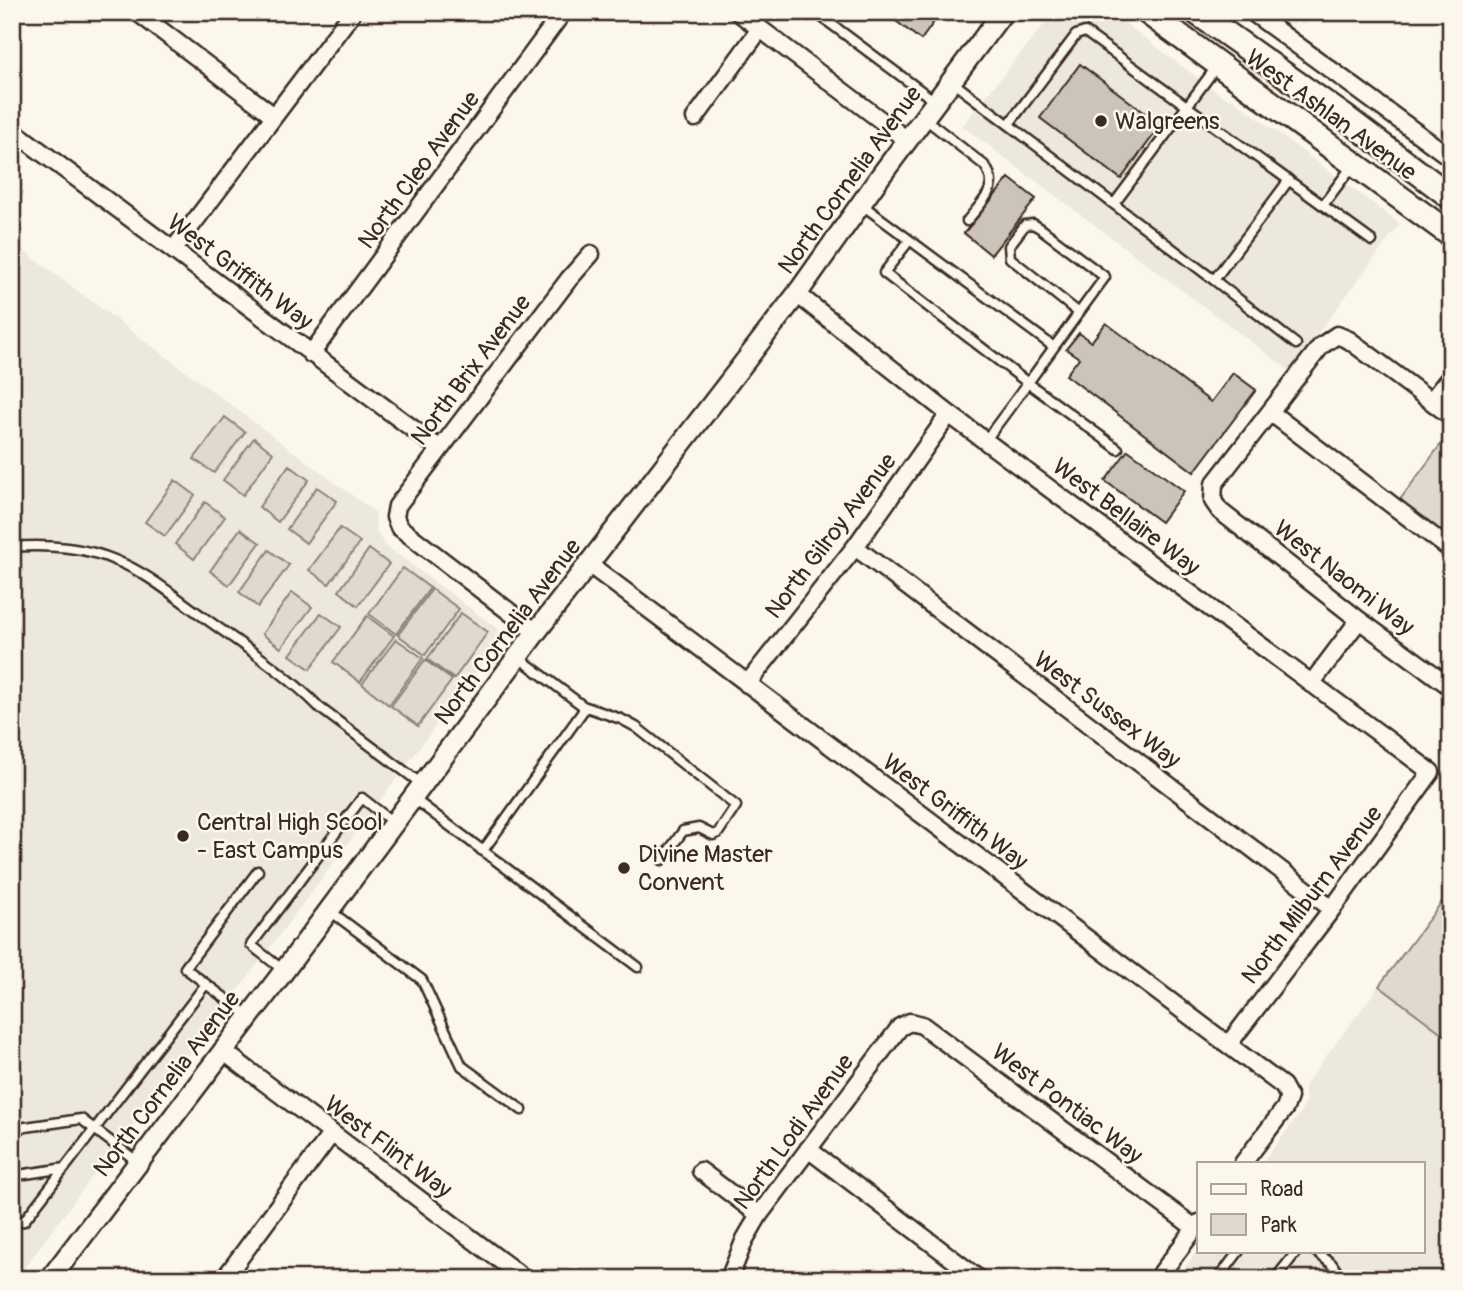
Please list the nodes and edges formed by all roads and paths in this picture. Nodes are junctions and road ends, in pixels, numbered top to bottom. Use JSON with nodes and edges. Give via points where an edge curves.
{"nodes":[{"id":1,"x":137,"y":12,"type":"edge"},
{"id":2,"x":353,"y":12,"type":"edge"},
{"id":3,"x":563,"y":12,"type":"edge"},
{"id":4,"x":738,"y":12,"type":"edge"},
{"id":5,"x":815,"y":12,"type":"edge"},
{"id":6,"x":1003,"y":12,"type":"edge"},
{"id":7,"x":1147,"y":12,"type":"edge"},
{"id":8,"x":1196,"y":12,"type":"edge"},
{"id":9,"x":1252,"y":12,"type":"edge"},
{"id":10,"x":760,"y":29,"type":"junction"},
{"id":11,"x":1218,"y":65,"type":"junction"},
{"id":12,"x":951,"y":81,"type":"junction"},
{"id":13,"x":936,"y":102,"type":"junction"},
{"id":14,"x":1187,"y":107,"type":"junction"},
{"id":15,"x":274,"y":116,"type":"junction"},
{"id":16,"x":695,"y":118,"type":"dead end"},
{"id":17,"x":924,"y":118,"type":"junction"},
{"id":18,"x":1009,"y":124,"type":"junction"},
{"id":19,"x":12,"y":130,"type":"edge"},
{"id":20,"x":908,"y":140,"type":"junction"},
{"id":21,"x":1451,"y":158,"type":"edge"},
{"id":22,"x":1354,"y":164,"type":"junction"},
{"id":23,"x":1289,"y":180,"type":"junction"},
{"id":24,"x":1451,"y":197,"type":"edge"},
{"id":25,"x":861,"y":204,"type":"junction"},
{"id":26,"x":1114,"y":204,"type":"junction"},
{"id":27,"x":1323,"y":205,"type":"junction"},
{"id":28,"x":1451,"y":210,"type":"edge"},
{"id":29,"x":967,"y":222,"type":"dead end"},
{"id":30,"x":1451,"y":235,"type":"edge"},
{"id":31,"x":909,"y":241,"type":"junction"},
{"id":32,"x":1372,"y":241,"type":"dead end"},
{"id":33,"x":173,"y":250,"type":"junction"},
{"id":34,"x":590,"y":254,"type":"dead end"},
{"id":35,"x":1214,"y":280,"type":"junction"},
{"id":36,"x":797,"y":294,"type":"junction"},
{"id":37,"x":1079,"y":313,"type":"junction"},
{"id":38,"x":1296,"y":344,"type":"dead end"},
{"id":39,"x":1054,"y":347,"type":"junction"},
{"id":40,"x":311,"y":354,"type":"junction"},
{"id":41,"x":1451,"y":376,"type":"edge"},
{"id":42,"x":1028,"y":383,"type":"junction"},
{"id":43,"x":1431,"y":401,"type":"junction"},
{"id":44,"x":1270,"y":412,"type":"junction"},
{"id":45,"x":949,"y":414,"type":"junction"},
{"id":46,"x":1451,"y":416,"type":"edge"},
{"id":47,"x":985,"y":441,"type":"junction"},
{"id":48,"x":440,"y":449,"type":"junction"},
{"id":49,"x":1118,"y":449,"type":"dead end"},
{"id":50,"x":12,"y":547,"type":"edge"},
{"id":51,"x":855,"y":547,"type":"junction"},
{"id":52,"x":1451,"y":550,"type":"edge"},
{"id":53,"x":590,"y":565,"type":"junction"},
{"id":54,"x":1359,"y":620,"type":"junction"},
{"id":55,"x":536,"y":632,"type":"junction"},
{"id":56,"x":518,"y":657,"type":"junction"},
{"id":57,"x":747,"y":684,"type":"junction"},
{"id":58,"x":1311,"y":684,"type":"junction"},
{"id":59,"x":1451,"y":687,"type":"edge"},
{"id":60,"x":583,"y":706,"type":"junction"},
{"id":61,"x":1431,"y":772,"type":"joint"},
{"id":62,"x":418,"y":792,"type":"junction"},
{"id":63,"x":394,"y":823,"type":"junction"},
{"id":64,"x":481,"y":850,"type":"junction"},
{"id":65,"x":662,"y":860,"type":"dead end"},
{"id":66,"x":258,"y":872,"type":"dead end"},
{"id":67,"x":1332,"y":909,"type":"junction"},
{"id":68,"x":329,"y":910,"type":"junction"},
{"id":69,"x":638,"y":967,"type":"dead end"},
{"id":70,"x":284,"y":971,"type":"junction"},
{"id":71,"x":206,"y":984,"type":"junction"},
{"id":72,"x":250,"y":1016,"type":"junction"},
{"id":73,"x":910,"y":1022,"type":"joint"},
{"id":74,"x":1228,"y":1045,"type":"junction"},
{"id":75,"x":223,"y":1051,"type":"junction"},
{"id":76,"x":522,"y":1110,"type":"dead end"},
{"id":77,"x":12,"y":1129,"type":"edge"},
{"id":78,"x":95,"y":1129,"type":"junction"},
{"id":79,"x":332,"y":1133,"type":"junction"},
{"id":80,"x":808,"y":1149,"type":"junction"},
{"id":81,"x":138,"y":1162,"type":"junction"},
{"id":82,"x":1244,"y":1162,"type":"edge"},
{"id":83,"x":65,"y":1168,"type":"junction"},
{"id":84,"x":701,"y":1171,"type":"dead end"},
{"id":85,"x":12,"y":1175,"type":"edge"},
{"id":86,"x":759,"y":1215,"type":"junction"},
{"id":87,"x":12,"y":1223,"type":"edge"},
{"id":88,"x":1197,"y":1225,"type":"edge"},
{"id":89,"x":1238,"y":1252,"type":"edge"},
{"id":90,"x":1296,"y":1252,"type":"edge"},
{"id":91,"x":1316,"y":1252,"type":"edge"},
{"id":92,"x":50,"y":1279,"type":"edge"},
{"id":93,"x":224,"y":1279,"type":"edge"},
{"id":94,"x":525,"y":1279,"type":"edge"},
{"id":95,"x":729,"y":1279,"type":"edge"},
{"id":96,"x":979,"y":1279,"type":"edge"},
{"id":97,"x":1157,"y":1279,"type":"edge"},
{"id":98,"x":1218,"y":1279,"type":"edge"},
{"id":99,"x":1275,"y":1279,"type":"edge"},
{"id":100,"x":1333,"y":1279,"type":"edge"}],
"edges":[{"from":1,"to":15,"type":"street"},
{"from":2,"to":15,"type":"street"},
{"from":3,"to":40,"type":"street","name":"North Cleo Avenue"},
{"from":4,"to":10,"type":"street"},
{"from":5,"to":13,"type":"lane"},
{"from":6,"to":12,"type":"street","name":"North Cornelia Avenue"},
{"from":7,"to":11,"type":"main road","name":"West Ashlan Avenue"},
{"from":8,"to":24,"type":"main road","name":"West Ashlan Avenue"},
{"from":9,"to":21,"type":"street"},
{"from":10,"to":16,"type":"street"},
{"from":10,"to":20,"type":"street"},
{"from":11,"to":14,"type":"lane"},
{"from":11,"to":22,"type":"main road","name":"West Ashlan Avenue"},
{"from":12,"to":13,"type":"street","name":"North Cornelia Avenue"},
{"from":12,"to":18,"type":"lane"},
{"from":13,"to":17,"type":"street","name":"North Cornelia Avenue"},
{"from":14,"to":18,"type":"lane","via":[[1080,32]]},
{"from":14,"to":23,"type":"lane"},
{"from":14,"to":26,"type":"lane"},
{"from":15,"to":33,"type":"street"},
{"from":17,"to":20,"type":"street","name":"North Cornelia Avenue"},
{"from":17,"to":29,"type":"lane","via":[[991,173],[992,188]]},
{"from":18,"to":26,"type":"lane"},
{"from":19,"to":33,"type":"street","name":"West Griffith Way"},
{"from":20,"to":25,"type":"street","name":"North Cornelia Avenue"},
{"from":22,"to":27,"type":"lane"},
{"from":22,"to":28,"type":"main road","via":[[1382,159]]},
{"from":22,"to":30,"type":"main road","name":"West Ashlan Avenue"},
{"from":23,"to":27,"type":"lane"},
{"from":23,"to":35,"type":"lane"},
{"from":25,"to":31,"type":"lane"},
{"from":25,"to":36,"type":"street","name":"North Cornelia Avenue"},
{"from":26,"to":35,"type":"lane"},
{"from":27,"to":32,"type":"lane"},
{"from":31,"to":39,"type":"lane"},
{"from":31,"to":42,"type":"lane","via":[[884,273]]},
{"from":33,"to":40,"type":"street","name":"West Griffith Way"},
{"from":34,"to":48,"type":"street","name":"North Brix Avenue"},
{"from":35,"to":38,"type":"lane"},
{"from":36,"to":45,"type":"street","name":"West Bellaire Way"},
{"from":36,"to":53,"type":"street","name":"North Cornelia Avenue"},
{"from":37,"to":37,"type":"lane","via":[[1010,258],[1009,246],[1025,225],[1040,228],[1105,277]]},
{"from":37,"to":39,"type":"lane"},
{"from":39,"to":42,"type":"lane"},
{"from":40,"to":48,"type":"street","name":"West Griffith Way"},
{"from":41,"to":43,"type":"street"},
{"from":42,"to":47,"type":"lane"},
{"from":42,"to":49,"type":"lane"},
{"from":43,"to":44,"type":"street","via":[[1337,335],[1321,346]]},
{"from":43,"to":46,"type":"street"},
{"from":44,"to":52,"type":"street"},
{"from":44,"to":54,"type":"street","name":"West Naomi Way","via":[[1214,484],[1213,501]]},
{"from":45,"to":47,"type":"street","name":"West Bellaire Way"},
{"from":45,"to":51,"type":"street","name":"North Gilroy Avenue"},
{"from":47,"to":58,"type":"street","name":"West Bellaire Way"},
{"from":48,"to":55,"type":"street","name":"North Brix Avenue","via":[[397,506],[399,527]]},
{"from":50,"to":62,"type":"lane","via":[[60,547],[93,553],[147,576],[308,696]]},
{"from":51,"to":57,"type":"street","name":"North Gilroy Avenue"},
{"from":51,"to":67,"type":"street","name":"West Sussex Way"},
{"from":53,"to":55,"type":"street","name":"North Cornelia Avenue"},
{"from":53,"to":57,"type":"street","name":"West Griffith Way"},
{"from":54,"to":58,"type":"street"},
{"from":54,"to":59,"type":"street","name":"West Naomi Way"},
{"from":55,"to":56,"type":"street","name":"North Cornelia Avenue"},
{"from":56,"to":60,"type":"lane"},
{"from":56,"to":62,"type":"street","name":"North Cornelia Avenue"},
{"from":57,"to":74,"type":"street","name":"West Griffith Way"},
{"from":58,"to":61,"type":"street","name":"West Bellaire Way"},
{"from":60,"to":64,"type":"lane"},
{"from":60,"to":65,"type":"lane","via":[[636,727],[736,806],[718,833],[699,828],[683,831]]},
{"from":61,"to":67,"type":"street","name":"North Milburn Avenue"},
{"from":62,"to":63,"type":"street","name":"North Cornelia Avenue"},
{"from":62,"to":64,"type":"lane"},
{"from":63,"to":68,"type":"street","name":"North Cornelia Avenue"},
{"from":63,"to":70,"type":"lane","via":[[362,798],[251,945]]},
{"from":64,"to":69,"type":"lane"},
{"from":66,"to":71,"type":"lane","via":[[185,968]]},
{"from":67,"to":74,"type":"street","name":"North Milburn Avenue"},
{"from":68,"to":70,"type":"street","name":"North Cornelia Avenue"},
{"from":68,"to":76,"type":"lane","via":[[422,980],[462,1066]]},
{"from":70,"to":72,"type":"street","name":"North Cornelia Avenue"},
{"from":71,"to":72,"type":"lane"},
{"from":71,"to":78,"type":"lane"},
{"from":72,"to":75,"type":"street","name":"North Cornelia Avenue"},
{"from":73,"to":80,"type":"street","name":"North Lodi Avenue","via":[[900,1027]]},
{"from":73,"to":88,"type":"street","name":"West Pontiac Way","via":[[922,1025]]},
{"from":74,"to":82,"type":"street","name":"West Griffith Way","via":[[1283,1086],[1289,1097]]},
{"from":75,"to":79,"type":"street","name":"West Flint Way"},
{"from":75,"to":81,"type":"street","name":"North Cornelia Avenue"},
{"from":77,"to":78,"type":"lane","via":[[81,1119]]},
{"from":78,"to":81,"type":"lane"},
{"from":78,"to":83,"type":"lane"},
{"from":79,"to":93,"type":"street"},
{"from":79,"to":94,"type":"street","name":"West Flint Way"},
{"from":80,"to":86,"type":"street","name":"North Lodi Avenue"},
{"from":80,"to":96,"type":"street"},
{"from":81,"to":92,"type":"street","name":"North Cornelia Avenue"},
{"from":83,"to":85,"type":"lane"},
{"from":83,"to":87,"type":"lane","via":[[24,1221]]},
{"from":84,"to":86,"type":"street"},
{"from":86,"to":95,"type":"street","name":"North Lodi Avenue"},
{"from":88,"to":97,"type":"street"},
{"from":89,"to":98,"type":"lane"},
{"from":90,"to":99,"type":"lane"},
{"from":91,"to":100,"type":"lane","via":[[1336,1270]]}]}
